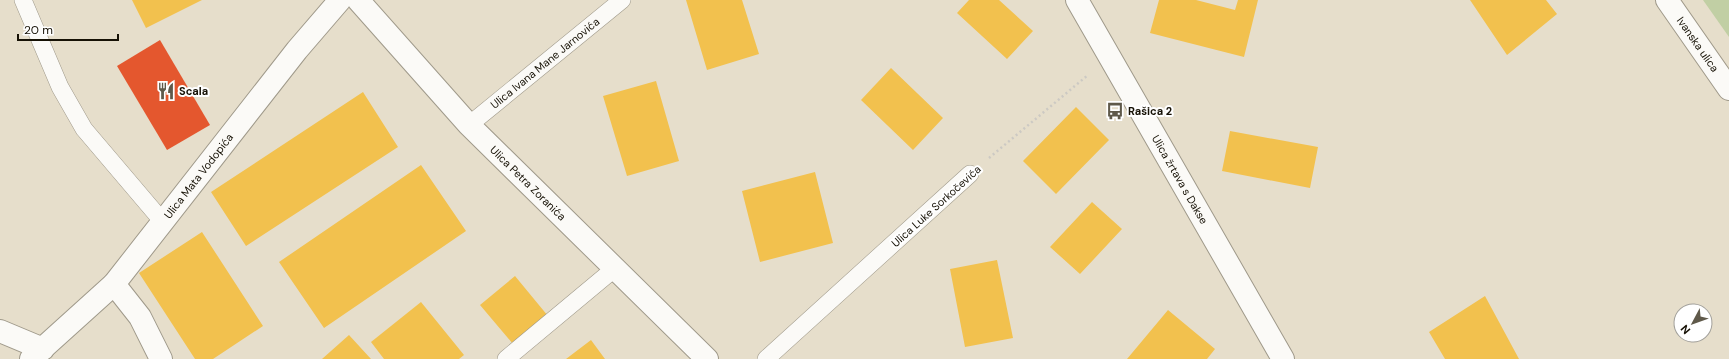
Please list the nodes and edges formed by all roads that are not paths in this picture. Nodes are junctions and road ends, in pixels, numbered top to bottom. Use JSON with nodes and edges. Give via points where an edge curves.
{"nodes":[{"id":1,"x":23,"y":0,"type":"edge"},
{"id":2,"x":340,"y":0,"type":"edge"},
{"id":3,"x":358,"y":0,"type":"edge"},
{"id":4,"x":622,"y":0,"type":"edge"},
{"id":5,"x":1077,"y":0,"type":"edge"},
{"id":6,"x":1667,"y":0,"type":"edge"},
{"id":7,"x":1729,"y":89,"type":"edge"},
{"id":8,"x":468,"y":125,"type":"junction"},
{"id":9,"x":970,"y":174,"type":"road end"},
{"id":10,"x":163,"y":222,"type":"junction"},
{"id":11,"x":614,"y":269,"type":"junction"},
{"id":12,"x":114,"y":284,"type":"junction"},
{"id":13,"x":0,"y":331,"type":"edge"},
{"id":14,"x":37,"y":354,"type":"edge"},
{"id":15,"x":161,"y":359,"type":"edge"},
{"id":16,"x":506,"y":359,"type":"edge"},
{"id":17,"x":707,"y":359,"type":"edge"},
{"id":18,"x":766,"y":359,"type":"edge"},
{"id":19,"x":1283,"y":359,"type":"edge"}],
"edges":[{"from":1,"to":10,"type":"lane","via":[[60,88],[84,129]]},
{"from":2,"to":10,"type":"street","name":"Ulica Mata Vodopića","via":[[297,50]]},
{"from":3,"to":8,"type":"street","name":"Ulica Petra Zoranića"},
{"from":4,"to":8,"type":"lane","name":"Ulica Ivana Mane Jarnovića"},
{"from":5,"to":19,"type":"street","name":"Ulica žrtava s Dakse"},
{"from":6,"to":7,"type":"street","name":"Ivanska ulica"},
{"from":8,"to":11,"type":"street","name":"Ulica Petra Zoranića"},
{"from":9,"to":18,"type":"lane","name":"Ulica Luke Sorkočevića"},
{"from":10,"to":12,"type":"street","name":"Ulica Mata Vodopića"},
{"from":11,"to":16,"type":"lane"},
{"from":11,"to":17,"type":"street","name":"Ulica Petra Zoranića"},
{"from":12,"to":14,"type":"street","name":"Ulica Mata Vodopića"},
{"from":12,"to":15,"type":"street","via":[[140,317]]},
{"from":13,"to":14,"type":"street"}]}
